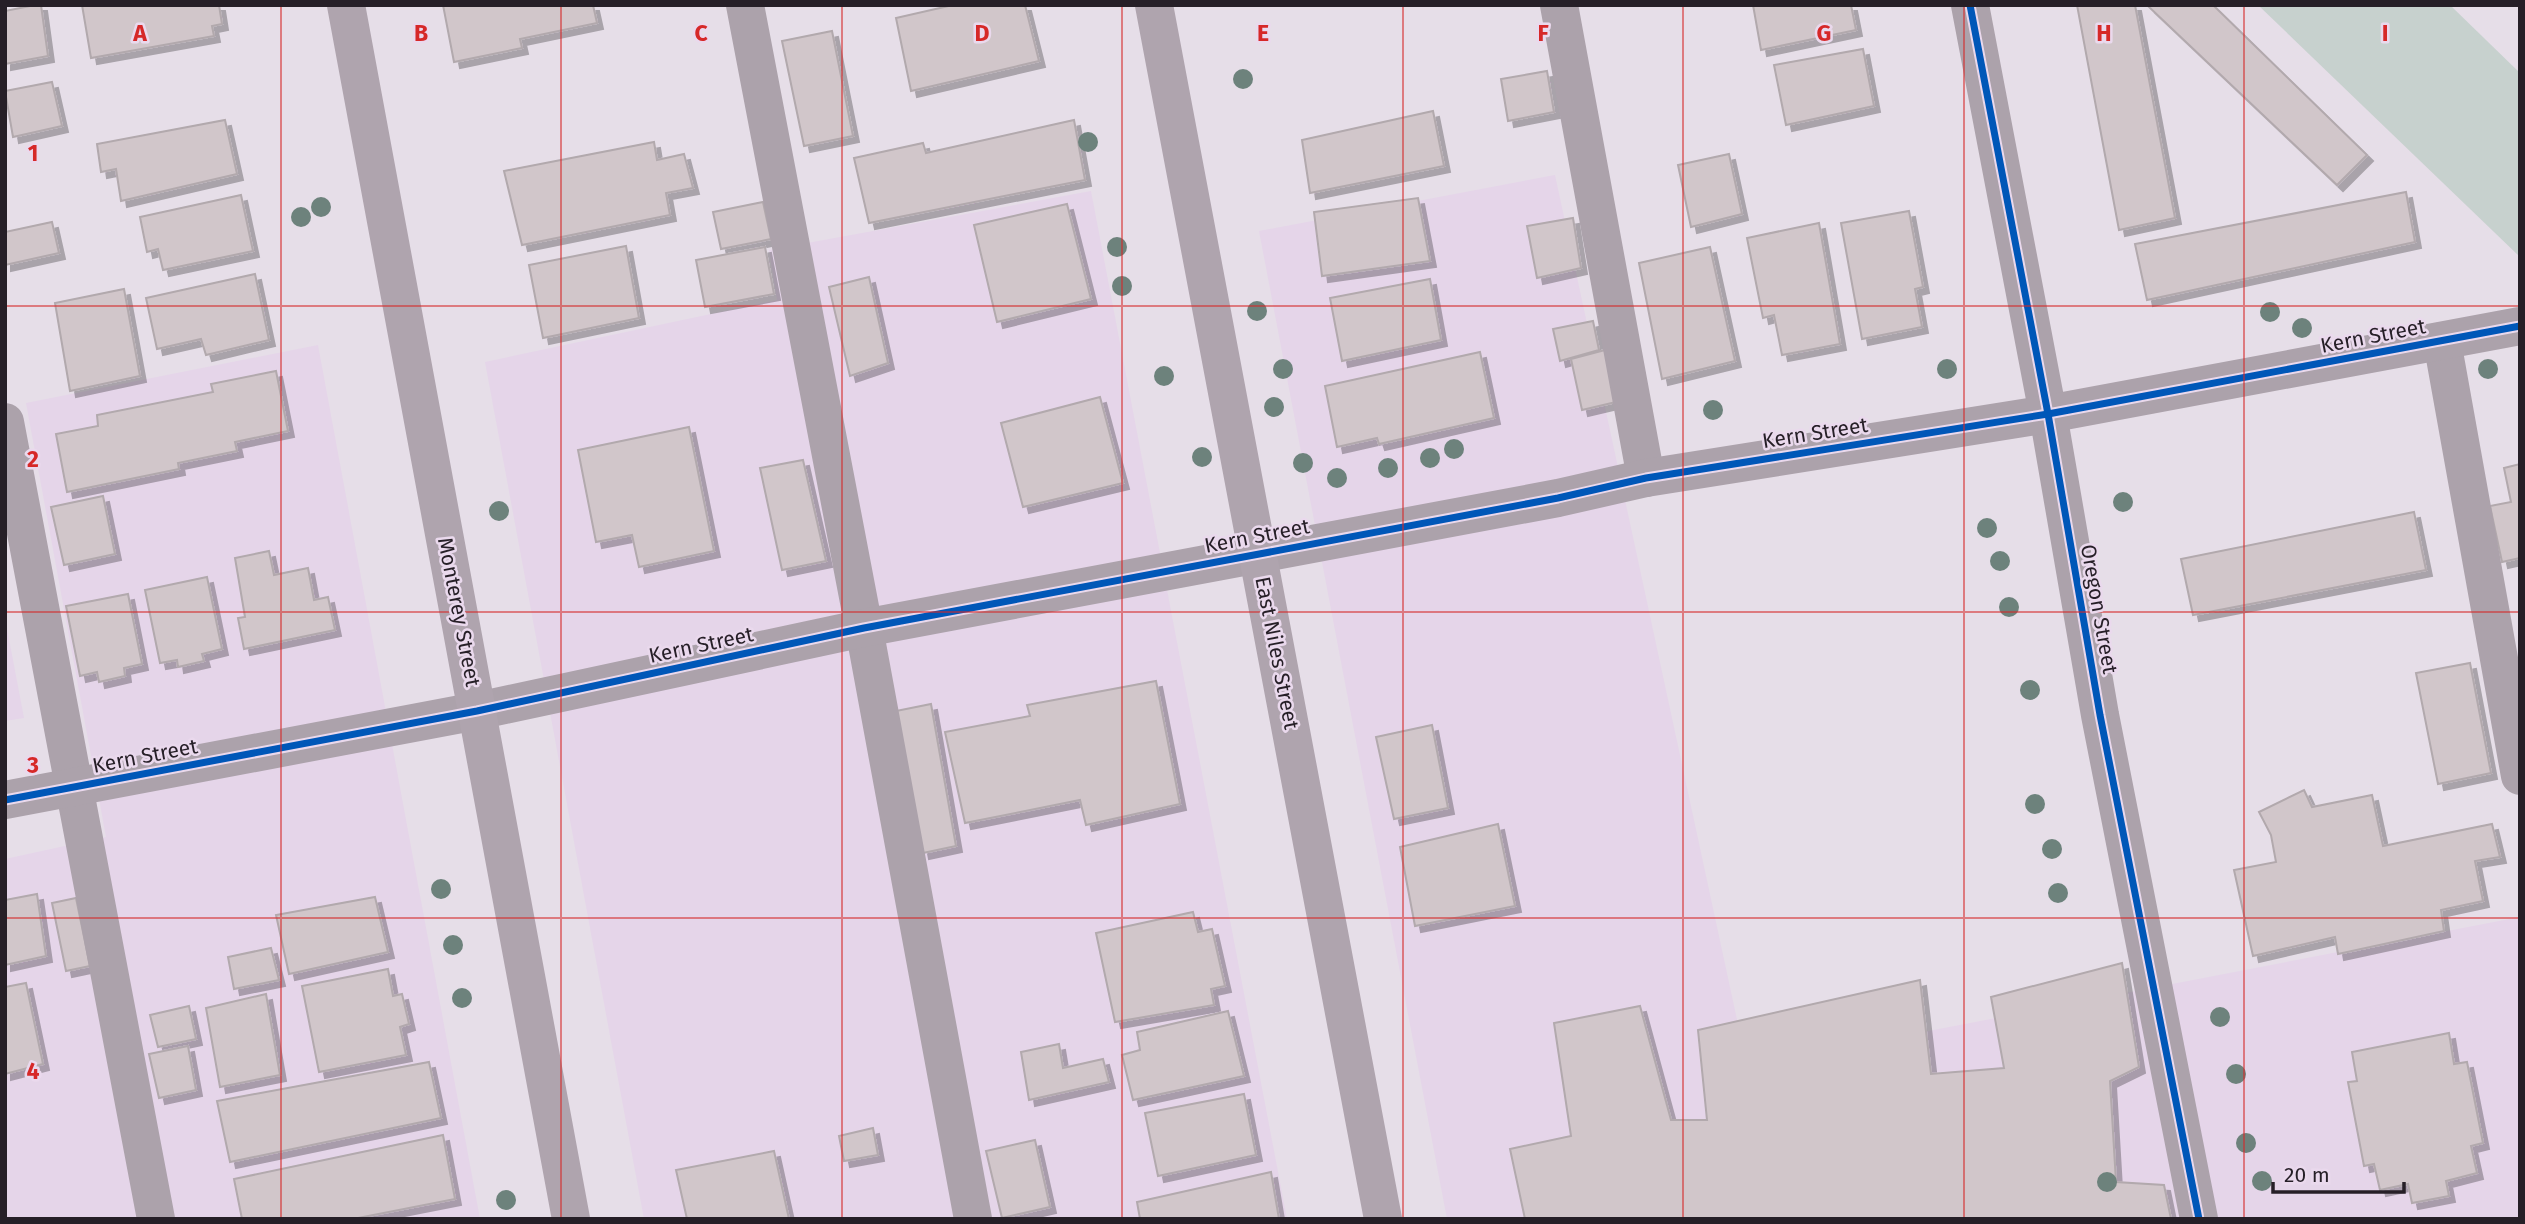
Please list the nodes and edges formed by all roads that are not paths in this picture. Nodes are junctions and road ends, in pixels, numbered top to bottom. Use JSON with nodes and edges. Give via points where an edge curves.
{"nodes":[{"id":1,"x":346,"y":5,"type":"edge"},
{"id":2,"x":745,"y":5,"type":"edge"},
{"id":3,"x":1154,"y":5,"type":"edge"},
{"id":4,"x":1559,"y":5,"type":"edge"},
{"id":5,"x":1970,"y":5,"type":"edge"},
{"id":6,"x":2520,"y":326,"type":"edge"},
{"id":7,"x":2442,"y":341,"type":"junction"},
{"id":8,"x":2048,"y":414,"type":"junction"},
{"id":9,"x":5,"y":422,"type":"edge"},
{"id":10,"x":1646,"y":478,"type":"junction"},
{"id":11,"x":1259,"y":553,"type":"junction"},
{"id":12,"x":864,"y":628,"type":"junction"},
{"id":13,"x":477,"y":711,"type":"junction"},
{"id":14,"x":2520,"y":776,"type":"edge"},
{"id":15,"x":74,"y":787,"type":"junction"},
{"id":16,"x":5,"y":800,"type":"edge"},
{"id":17,"x":156,"y":1219,"type":"edge"},
{"id":18,"x":571,"y":1219,"type":"edge"},
{"id":19,"x":973,"y":1219,"type":"edge"},
{"id":20,"x":1383,"y":1219,"type":"edge"},
{"id":21,"x":2199,"y":1219,"type":"edge"}],
"edges":[{"from":1,"to":13,"type":"main road","name":"Monterey Street"},
{"from":2,"to":12,"type":"street"},
{"from":3,"to":11,"type":"main road","name":"East Niles Street"},
{"from":4,"to":10,"type":"street"},
{"from":5,"to":8,"type":"street","name":"Oregon Street"},
{"from":6,"to":7,"type":"street","name":"Kern Street"},
{"from":7,"to":8,"type":"street","name":"Kern Street"},
{"from":7,"to":14,"type":"street"},
{"from":8,"to":10,"type":"street","name":"Kern Street"},
{"from":8,"to":21,"type":"street","name":"Oregon Street","via":[[2100,715]]},
{"from":9,"to":15,"type":"street"},
{"from":10,"to":11,"type":"street","name":"Kern Street"},
{"from":11,"to":12,"type":"street","name":"Kern Street"},
{"from":11,"to":20,"type":"main road","name":"East Niles Street"},
{"from":12,"to":13,"type":"street","name":"Kern Street"},
{"from":12,"to":19,"type":"street"},
{"from":13,"to":15,"type":"street","name":"Kern Street"},
{"from":13,"to":18,"type":"main road","name":"Monterey Street"},
{"from":15,"to":16,"type":"street","name":"Kern Street"},
{"from":15,"to":17,"type":"street"}]}
